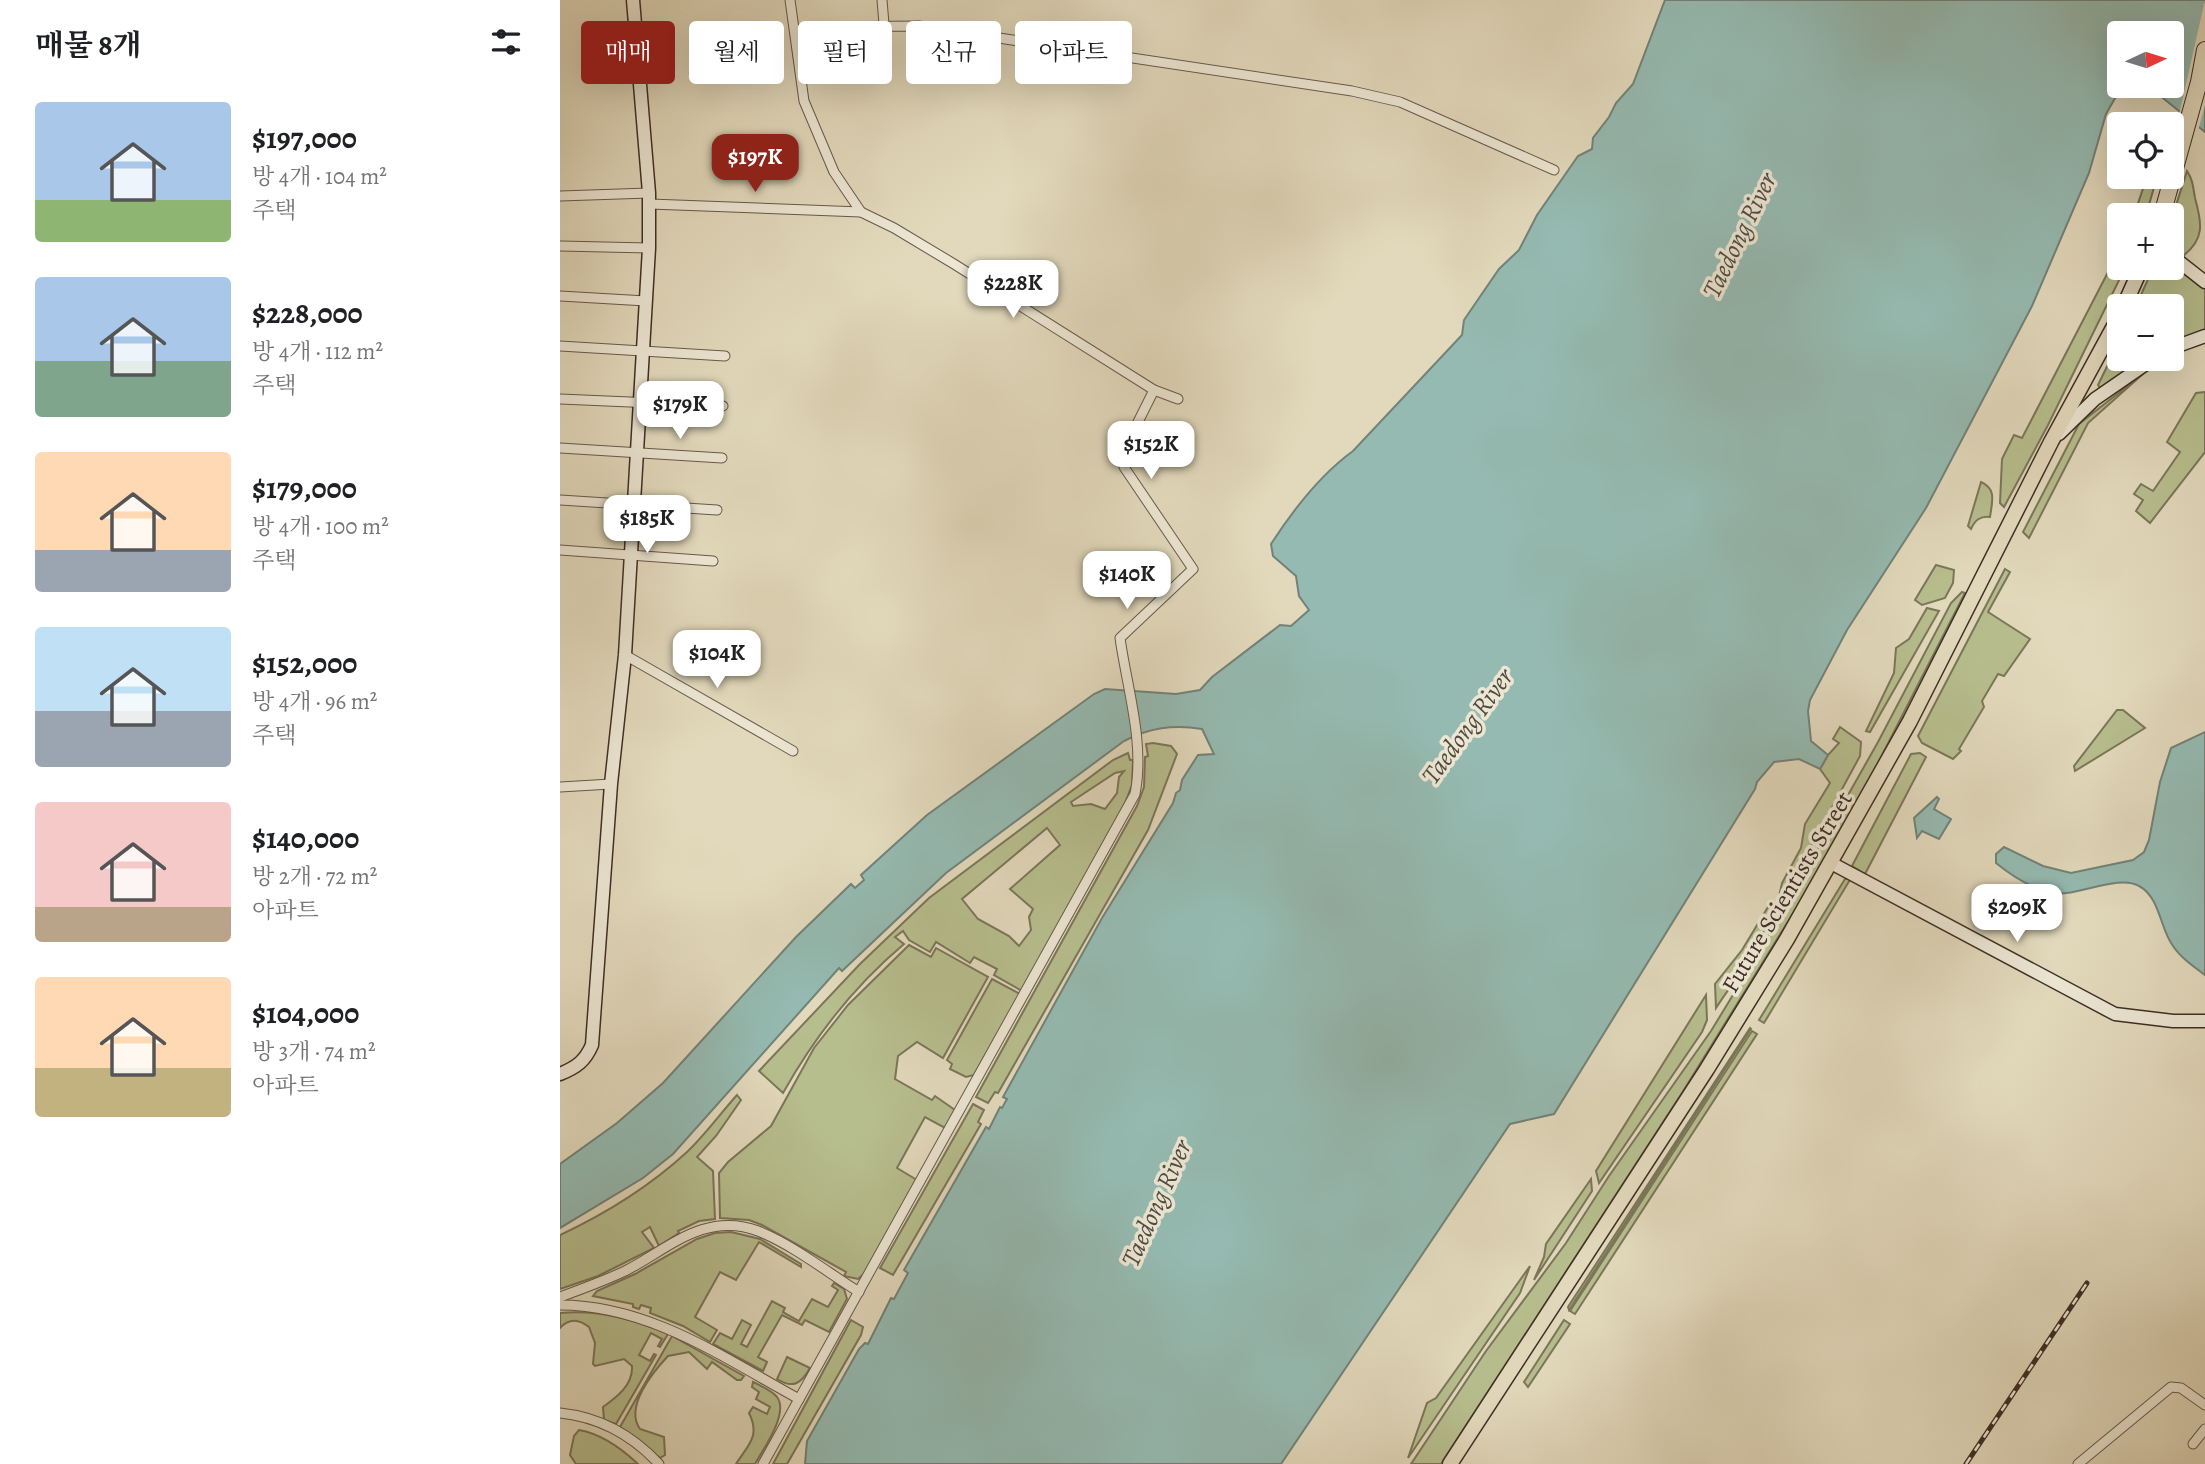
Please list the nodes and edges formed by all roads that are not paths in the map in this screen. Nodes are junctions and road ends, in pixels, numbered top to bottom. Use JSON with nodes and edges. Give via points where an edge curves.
{"nodes":[{"id":1,"x":633,"y":0,"type":"edge"},
{"id":2,"x":790,"y":0,"type":"edge"},
{"id":3,"x":882,"y":0,"type":"edge"},
{"id":4,"x":884,"y":21,"type":"edge"},
{"id":5,"x":892,"y":24,"type":"edge"},
{"id":6,"x":798,"y":31,"type":"edge"},
{"id":7,"x":795,"y":32,"type":"junction"},
{"id":8,"x":2205,"y":50,"type":"edge"},
{"id":9,"x":1554,"y":170,"type":"dead end"},
{"id":10,"x":560,"y":195,"type":"edge"},
{"id":11,"x":650,"y":198,"type":"junction"},
{"id":12,"x":2166,"y":203,"type":"edge"},
{"id":13,"x":861,"y":212,"type":"junction"},
{"id":14,"x":560,"y":246,"type":"edge"},
{"id":15,"x":649,"y":248,"type":"junction"},
{"id":16,"x":2184,"y":265,"type":"edge"},
{"id":17,"x":2205,"y":282,"type":"edge"},
{"id":18,"x":560,"y":296,"type":"edge"},
{"id":19,"x":646,"y":301,"type":"junction"},
{"id":20,"x":2205,"y":336,"type":"edge"},
{"id":21,"x":2107,"y":339,"type":"edge"},
{"id":22,"x":2184,"y":344,"type":"edge"},
{"id":23,"x":560,"y":346,"type":"edge"},
{"id":24,"x":642,"y":351,"type":"junction"},
{"id":25,"x":725,"y":356,"type":"dead end"},
{"id":26,"x":2136,"y":371,"type":"edge"},
{"id":27,"x":1154,"y":390,"type":"junction"},
{"id":28,"x":560,"y":399,"type":"edge"},
{"id":29,"x":1178,"y":399,"type":"dead end"},
{"id":30,"x":639,"y":402,"type":"junction"},
{"id":31,"x":723,"y":406,"type":"dead end"},
{"id":32,"x":2051,"y":442,"type":"junction"},
{"id":33,"x":560,"y":448,"type":"edge"},
{"id":34,"x":636,"y":453,"type":"junction"},
{"id":35,"x":722,"y":458,"type":"dead end"},
{"id":36,"x":560,"y":500,"type":"edge"},
{"id":37,"x":634,"y":504,"type":"junction"},
{"id":38,"x":717,"y":510,"type":"dead end"},
{"id":39,"x":560,"y":550,"type":"edge"},
{"id":40,"x":631,"y":555,"type":"junction"},
{"id":41,"x":713,"y":561,"type":"dead end"},
{"id":42,"x":625,"y":655,"type":"junction"},
{"id":43,"x":793,"y":751,"type":"dead end"},
{"id":44,"x":611,"y":784,"type":"junction"},
{"id":45,"x":560,"y":787,"type":"edge"},
{"id":46,"x":1831,"y":863,"type":"junction"},
{"id":47,"x":2205,"y":1021,"type":"edge"},
{"id":48,"x":560,"y":1074,"type":"edge"},
{"id":49,"x":859,"y":1292,"type":"junction"},
{"id":50,"x":560,"y":1297,"type":"edge"},
{"id":51,"x":560,"y":1305,"type":"edge"},
{"id":52,"x":799,"y":1399,"type":"junction"},
{"id":53,"x":2205,"y":1405,"type":"edge"},
{"id":54,"x":560,"y":1413,"type":"edge"},
{"id":55,"x":2205,"y":1429,"type":"edge"},
{"id":56,"x":2193,"y":1444,"type":"dead end"},
{"id":57,"x":659,"y":1464,"type":"edge"},
{"id":58,"x":763,"y":1464,"type":"edge"},
{"id":59,"x":1450,"y":1464,"type":"edge"},
{"id":60,"x":2078,"y":1464,"type":"edge"}],
"edges":[{"from":1,"to":11,"type":"street"},
{"from":2,"to":7,"type":"street"},
{"from":3,"to":4,"type":"street"},
{"from":5,"to":9,"type":"street","via":[[1352,91],[1400,102]]},
{"from":6,"to":7,"type":"street"},
{"from":7,"to":13,"type":"street","via":[[804,101],[834,172]]},
{"from":8,"to":12,"type":"highway"},
{"from":10,"to":11,"type":"street"},
{"from":11,"to":13,"type":"street"},
{"from":11,"to":15,"type":"street"},
{"from":13,"to":27,"type":"street","via":[[954,264]]},
{"from":14,"to":15,"type":"street"},
{"from":15,"to":19,"type":"street"},
{"from":16,"to":17,"type":"street"},
{"from":18,"to":19,"type":"street"},
{"from":19,"to":24,"type":"street"},
{"from":20,"to":22,"type":"street"},
{"from":21,"to":32,"type":"main road","name":"Future Scientists Street"},
{"from":23,"to":24,"type":"street"},
{"from":24,"to":25,"type":"street"},
{"from":24,"to":30,"type":"street"},
{"from":26,"to":32,"type":"street","via":[[2095,399]]},
{"from":27,"to":29,"type":"street"},
{"from":27,"to":49,"type":"street","via":[[1122,454],[1124,467],[1193,569],[1120,638],[1138,746],[1139,773],[1130,806]]},
{"from":28,"to":30,"type":"street"},
{"from":30,"to":31,"type":"street"},
{"from":30,"to":34,"type":"street"},
{"from":32,"to":46,"type":"main road","name":"Future Scientists Street","via":[[1910,721]]},
{"from":33,"to":34,"type":"street"},
{"from":34,"to":35,"type":"street"},
{"from":34,"to":37,"type":"street"},
{"from":36,"to":37,"type":"street"},
{"from":37,"to":38,"type":"street"},
{"from":37,"to":40,"type":"street"},
{"from":39,"to":40,"type":"street"},
{"from":40,"to":41,"type":"street"},
{"from":40,"to":42,"type":"street"},
{"from":42,"to":43,"type":"street"},
{"from":42,"to":44,"type":"street"},
{"from":44,"to":45,"type":"street"},
{"from":44,"to":48,"type":"street","via":[[592,1045],[577,1068]]},
{"from":46,"to":47,"type":"street","via":[[2115,1014]]},
{"from":46,"to":59,"type":"main road","name":"Future Scientists Street","via":[[1707,1069]]},
{"from":49,"to":50,"type":"street","via":[[768,1236],[718,1225],[695,1231],[626,1270]]},
{"from":49,"to":52,"type":"street"},
{"from":51,"to":52,"type":"street","via":[[634,1315]]},
{"from":52,"to":58,"type":"street"},
{"from":53,"to":60,"type":"street","via":[[2181,1388],[2171,1387]]},
{"from":54,"to":57,"type":"street","via":[[589,1418],[615,1430]]},
{"from":55,"to":56,"type":"street"}]}
